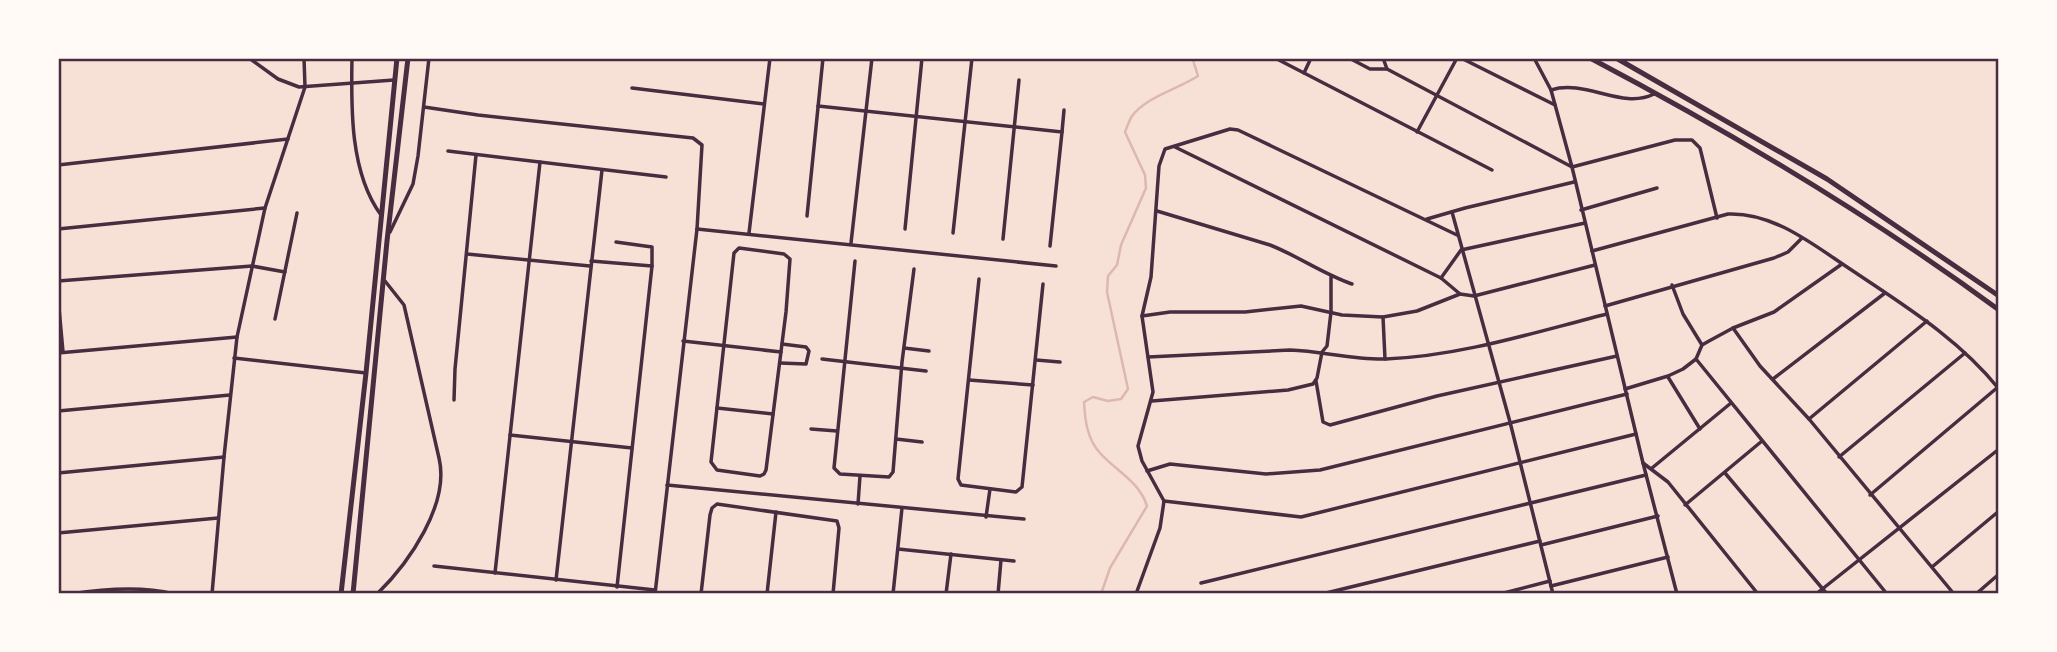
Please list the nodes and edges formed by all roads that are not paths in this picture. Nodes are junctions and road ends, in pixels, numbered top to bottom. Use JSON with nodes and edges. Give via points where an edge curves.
{"nodes":[{"id":1,"x":249,"y":58,"type":"edge"},
{"id":2,"x":304,"y":58,"type":"edge"},
{"id":3,"x":352,"y":58,"type":"edge"},
{"id":4,"x":397,"y":58,"type":"edge"},
{"id":5,"x":408,"y":58,"type":"edge"},
{"id":6,"x":429,"y":58,"type":"edge"},
{"id":7,"x":770,"y":58,"type":"edge"},
{"id":8,"x":823,"y":58,"type":"edge"},
{"id":9,"x":872,"y":58,"type":"edge"},
{"id":10,"x":922,"y":58,"type":"edge"},
{"id":11,"x":972,"y":58,"type":"edge"},
{"id":12,"x":1275,"y":58,"type":"edge"},
{"id":13,"x":1311,"y":58,"type":"edge"},
{"id":14,"x":1349,"y":58,"type":"edge"},
{"id":15,"x":1383,"y":58,"type":"edge"},
{"id":16,"x":1459,"y":58,"type":"edge"},
{"id":17,"x":1534,"y":58,"type":"edge"},
{"id":18,"x":1590,"y":58,"type":"edge"},
{"id":19,"x":1616,"y":58,"type":"edge"},
{"id":20,"x":1387,"y":69,"type":"junction"},
{"id":21,"x":1304,"y":73,"type":"junction"},
{"id":22,"x":394,"y":80,"type":"junction"},
{"id":23,"x":1019,"y":80,"type":"dead end"},
{"id":24,"x":351,"y":84,"type":"junction"},
{"id":25,"x":305,"y":87,"type":"junction"},
{"id":26,"x":632,"y":88,"type":"dead end"},
{"id":27,"x":1551,"y":90,"type":"junction"},
{"id":28,"x":1656,"y":93,"type":"junction"},
{"id":29,"x":1438,"y":95,"type":"junction"},
{"id":30,"x":764,"y":104,"type":"junction"},
{"id":31,"x":1555,"y":105,"type":"junction"},
{"id":32,"x":818,"y":106,"type":"junction"},
{"id":33,"x":424,"y":107,"type":"junction"},
{"id":34,"x":1064,"y":110,"type":"dead end"},
{"id":35,"x":866,"y":111,"type":"junction"},
{"id":36,"x":915,"y":116,"type":"junction"},
{"id":37,"x":965,"y":121,"type":"junction"},
{"id":38,"x":1015,"y":126,"type":"junction"},
{"id":39,"x":1062,"y":132,"type":"junction"},
{"id":40,"x":1417,"y":132,"type":"junction"},
{"id":41,"x":288,"y":139,"type":"junction"},
{"id":42,"x":1173,"y":146,"type":"junction"},
{"id":43,"x":448,"y":151,"type":"dead end"},
{"id":44,"x":476,"y":155,"type":"junction"},
{"id":45,"x":540,"y":162,"type":"junction"},
{"id":46,"x":58,"y":165,"type":"edge"},
{"id":47,"x":1572,"y":167,"type":"junction"},
{"id":48,"x":602,"y":170,"type":"junction"},
{"id":49,"x":1492,"y":170,"type":"dead end"},
{"id":50,"x":666,"y":177,"type":"dead end"},
{"id":51,"x":1574,"y":182,"type":"junction"},
{"id":52,"x":1657,"y":188,"type":"dead end"},
{"id":53,"x":265,"y":208,"type":"junction"},
{"id":54,"x":1581,"y":210,"type":"junction"},
{"id":55,"x":1157,"y":211,"type":"junction"},
{"id":56,"x":1452,"y":212,"type":"junction"},
{"id":57,"x":297,"y":213,"type":"dead end"},
{"id":58,"x":381,"y":215,"type":"junction"},
{"id":59,"x":807,"y":216,"type":"dead end"},
{"id":60,"x":1717,"y":218,"type":"junction"},
{"id":61,"x":1427,"y":219,"type":"junction"},
{"id":62,"x":1585,"y":223,"type":"junction"},
{"id":63,"x":58,"y":229,"type":"edge"},
{"id":64,"x":697,"y":229,"type":"junction"},
{"id":65,"x":905,"y":229,"type":"dead end"},
{"id":66,"x":953,"y":233,"type":"dead end"},
{"id":67,"x":749,"y":234,"type":"junction"},
{"id":68,"x":1458,"y":235,"type":"junction"},
{"id":69,"x":1802,"y":237,"type":"junction"},
{"id":70,"x":1003,"y":240,"type":"dead end"},
{"id":71,"x":387,"y":241,"type":"junction"},
{"id":72,"x":616,"y":242,"type":"dead end"},
{"id":73,"x":851,"y":243,"type":"junction"},
{"id":74,"x":1050,"y":246,"type":"dead end"},
{"id":75,"x":1461,"y":250,"type":"junction"},
{"id":76,"x":1592,"y":251,"type":"junction"},
{"id":77,"x":467,"y":254,"type":"junction"},
{"id":78,"x":530,"y":259,"type":"junction"},
{"id":79,"x":855,"y":261,"type":"dead end"},
{"id":80,"x":591,"y":263,"type":"junction"},
{"id":81,"x":1842,"y":264,"type":"junction"},
{"id":82,"x":1595,"y":265,"type":"junction"},
{"id":83,"x":252,"y":266,"type":"junction"},
{"id":84,"x":652,"y":266,"type":"junction"},
{"id":85,"x":1056,"y":266,"type":"dead end"},
{"id":86,"x":914,"y":269,"type":"dead end"},
{"id":87,"x":285,"y":272,"type":"junction"},
{"id":88,"x":1331,"y":276,"type":"junction"},
{"id":89,"x":1441,"y":278,"type":"junction"},
{"id":90,"x":979,"y":279,"type":"dead end"},
{"id":91,"x":58,"y":281,"type":"edge"},
{"id":92,"x":385,"y":281,"type":"junction"},
{"id":93,"x":1043,"y":284,"type":"dead end"},
{"id":94,"x":1352,"y":284,"type":"dead end"},
{"id":95,"x":1672,"y":285,"type":"junction"},
{"id":96,"x":1886,"y":292,"type":"junction"},
{"id":97,"x":1460,"y":294,"type":"junction"},
{"id":98,"x":1474,"y":296,"type":"junction"},
{"id":99,"x":1999,"y":296,"type":"edge"},
{"id":100,"x":58,"y":297,"type":"edge"},
{"id":101,"x":1605,"y":306,"type":"junction"},
{"id":102,"x":1999,"y":310,"type":"edge"},
{"id":103,"x":1331,"y":312,"type":"junction"},
{"id":104,"x":1607,"y":314,"type":"junction"},
{"id":105,"x":1142,"y":316,"type":"junction"},
{"id":106,"x":1383,"y":317,"type":"junction"},
{"id":107,"x":275,"y":319,"type":"dead end"},
{"id":108,"x":1927,"y":321,"type":"junction"},
{"id":109,"x":1734,"y":328,"type":"junction"},
{"id":110,"x":237,"y":337,"type":"junction"},
{"id":111,"x":683,"y":341,"type":"junction"},
{"id":112,"x":782,"y":344,"type":"junction"},
{"id":113,"x":1488,"y":344,"type":"junction"},
{"id":114,"x":723,"y":345,"type":"junction"},
{"id":115,"x":1702,"y":345,"type":"junction"},
{"id":116,"x":904,"y":348,"type":"junction"},
{"id":117,"x":929,"y":351,"type":"dead end"},
{"id":118,"x":61,"y":352,"type":"edge"},
{"id":119,"x":781,"y":352,"type":"junction"},
{"id":120,"x":1322,"y":352,"type":"junction"},
{"id":121,"x":1965,"y":353,"type":"junction"},
{"id":122,"x":1618,"y":355,"type":"junction"},
{"id":123,"x":1147,"y":356,"type":"junction"},
{"id":124,"x":234,"y":358,"type":"junction"},
{"id":125,"x":822,"y":359,"type":"dead end"},
{"id":126,"x":1385,"y":359,"type":"junction"},
{"id":127,"x":1696,"y":359,"type":"junction"},
{"id":128,"x":1036,"y":360,"type":"junction"},
{"id":129,"x":845,"y":362,"type":"junction"},
{"id":130,"x":1060,"y":362,"type":"dead end"},
{"id":131,"x":780,"y":363,"type":"junction"},
{"id":132,"x":901,"y":369,"type":"junction"},
{"id":133,"x":926,"y":371,"type":"dead end"},
{"id":134,"x":366,"y":373,"type":"junction"},
{"id":135,"x":1668,"y":376,"type":"junction"},
{"id":136,"x":1773,"y":379,"type":"junction"},
{"id":137,"x":969,"y":380,"type":"junction"},
{"id":138,"x":1315,"y":382,"type":"junction"},
{"id":139,"x":1498,"y":383,"type":"junction"},
{"id":140,"x":1033,"y":385,"type":"junction"},
{"id":141,"x":1999,"y":388,"type":"edge"},
{"id":142,"x":1626,"y":391,"type":"junction"},
{"id":143,"x":230,"y":395,"type":"junction"},
{"id":144,"x":454,"y":400,"type":"dead end"},
{"id":145,"x":1152,"y":401,"type":"junction"},
{"id":146,"x":1731,"y":402,"type":"junction"},
{"id":147,"x":716,"y":408,"type":"junction"},
{"id":148,"x":58,"y":411,"type":"edge"},
{"id":149,"x":773,"y":414,"type":"junction"},
{"id":150,"x":1809,"y":419,"type":"junction"},
{"id":151,"x":1510,"y":422,"type":"junction"},
{"id":152,"x":811,"y":429,"type":"dead end"},
{"id":153,"x":1700,"y":429,"type":"junction"},
{"id":154,"x":837,"y":431,"type":"junction"},
{"id":155,"x":1636,"y":434,"type":"junction"},
{"id":156,"x":510,"y":435,"type":"junction"},
{"id":157,"x":895,"y":439,"type":"junction"},
{"id":158,"x":1762,"y":441,"type":"junction"},
{"id":159,"x":572,"y":442,"type":"junction"},
{"id":160,"x":922,"y":442,"type":"dead end"},
{"id":161,"x":632,"y":448,"type":"junction"},
{"id":162,"x":1999,"y":449,"type":"edge"},
{"id":163,"x":224,"y":457,"type":"junction"},
{"id":164,"x":1839,"y":457,"type":"junction"},
{"id":165,"x":1519,"y":463,"type":"junction"},
{"id":166,"x":1643,"y":463,"type":"junction"},
{"id":167,"x":1651,"y":468,"type":"junction"},
{"id":168,"x":1147,"y":471,"type":"junction"},
{"id":169,"x":58,"y":473,"type":"edge"},
{"id":170,"x":1726,"y":473,"type":"junction"},
{"id":171,"x":860,"y":475,"type":"junction"},
{"id":172,"x":1646,"y":475,"type":"junction"},
{"id":173,"x":666,"y":485,"type":"junction"},
{"id":174,"x":990,"y":489,"type":"junction"},
{"id":175,"x":1870,"y":495,"type":"junction"},
{"id":176,"x":1164,"y":501,"type":"junction"},
{"id":177,"x":858,"y":504,"type":"junction"},
{"id":178,"x":1530,"y":505,"type":"junction"},
{"id":179,"x":1685,"y":505,"type":"junction"},
{"id":180,"x":902,"y":508,"type":"junction"},
{"id":181,"x":1999,"y":511,"type":"edge"},
{"id":182,"x":776,"y":512,"type":"junction"},
{"id":183,"x":1658,"y":516,"type":"junction"},
{"id":184,"x":986,"y":517,"type":"junction"},
{"id":185,"x":218,"y":518,"type":"junction"},
{"id":186,"x":1024,"y":519,"type":"dead end"},
{"id":187,"x":1900,"y":529,"type":"junction"},
{"id":188,"x":58,"y":533,"type":"edge"},
{"id":189,"x":1540,"y":543,"type":"junction"},
{"id":190,"x":898,"y":549,"type":"junction"},
{"id":191,"x":951,"y":554,"type":"junction"},
{"id":192,"x":1669,"y":556,"type":"junction"},
{"id":193,"x":1001,"y":560,"type":"junction"},
{"id":194,"x":1859,"y":560,"type":"junction"},
{"id":195,"x":1014,"y":561,"type":"dead end"},
{"id":196,"x":435,"y":566,"type":"dead end"},
{"id":197,"x":1932,"y":567,"type":"junction"},
{"id":198,"x":495,"y":573,"type":"junction"},
{"id":199,"x":1999,"y":574,"type":"edge"},
{"id":200,"x":556,"y":580,"type":"junction"},
{"id":201,"x":1201,"y":583,"type":"dead end"},
{"id":202,"x":1550,"y":584,"type":"junction"},
{"id":203,"x":617,"y":587,"type":"junction"},
{"id":204,"x":1823,"y":589,"type":"junction"},
{"id":205,"x":655,"y":592,"type":"edge"},
{"id":206,"x":71,"y":594,"type":"edge"},
{"id":207,"x":174,"y":594,"type":"edge"},
{"id":208,"x":212,"y":594,"type":"edge"},
{"id":209,"x":341,"y":594,"type":"edge"},
{"id":210,"x":353,"y":594,"type":"edge"},
{"id":211,"x":377,"y":594,"type":"edge"},
{"id":212,"x":701,"y":594,"type":"edge"},
{"id":213,"x":767,"y":594,"type":"edge"},
{"id":214,"x":833,"y":594,"type":"edge"},
{"id":215,"x":893,"y":594,"type":"edge"},
{"id":216,"x":946,"y":594,"type":"edge"},
{"id":217,"x":998,"y":594,"type":"edge"},
{"id":218,"x":1136,"y":594,"type":"edge"},
{"id":219,"x":1321,"y":594,"type":"edge"},
{"id":220,"x":1500,"y":594,"type":"edge"},
{"id":221,"x":1553,"y":594,"type":"edge"},
{"id":222,"x":1677,"y":594,"type":"edge"},
{"id":223,"x":1758,"y":594,"type":"edge"},
{"id":224,"x":1816,"y":594,"type":"edge"},
{"id":225,"x":1827,"y":594,"type":"edge"},
{"id":226,"x":1887,"y":594,"type":"edge"},
{"id":227,"x":1954,"y":594,"type":"edge"},
{"id":228,"x":1976,"y":594,"type":"edge"}],
"edges":[{"from":1,"to":25,"type":"street","via":[[278,79]]},
{"from":2,"to":25,"type":"street"},
{"from":3,"to":24,"type":"street"},
{"from":4,"to":22,"type":"highway"},
{"from":5,"to":71,"type":"highway"},
{"from":6,"to":33,"type":"street"},
{"from":7,"to":30,"type":"street"},
{"from":8,"to":32,"type":"street"},
{"from":9,"to":35,"type":"street"},
{"from":10,"to":36,"type":"street"},
{"from":11,"to":37,"type":"street"},
{"from":12,"to":21,"type":"street"},
{"from":13,"to":21,"type":"street"},
{"from":14,"to":20,"type":"street","via":[[1370,69]]},
{"from":15,"to":20,"type":"street"},
{"from":16,"to":29,"type":"street"},
{"from":16,"to":31,"type":"street"},
{"from":17,"to":27,"type":"street"},
{"from":18,"to":28,"type":"highway"},
{"from":19,"to":99,"type":"highway","via":[[1827,180]]},
{"from":20,"to":29,"type":"street"},
{"from":21,"to":40,"type":"street"},
{"from":22,"to":24,"type":"street"},
{"from":22,"to":58,"type":"highway"},
{"from":23,"to":38,"type":"street"},
{"from":24,"to":25,"type":"street"},
{"from":24,"to":58,"type":"street","via":[[363,179]]},
{"from":25,"to":41,"type":"street"},
{"from":26,"to":30,"type":"street"},
{"from":27,"to":28,"type":"street","via":[[1577,87],[1640,100]]},
{"from":27,"to":31,"type":"street"},
{"from":28,"to":102,"type":"highway","via":[[1819,189]]},
{"from":29,"to":40,"type":"street"},
{"from":29,"to":47,"type":"street"},
{"from":30,"to":67,"type":"street"},
{"from":31,"to":47,"type":"street"},
{"from":32,"to":35,"type":"street"},
{"from":32,"to":59,"type":"street"},
{"from":33,"to":64,"type":"street","via":[[697,140],[703,149]]},
{"from":33,"to":71,"type":"street","via":[[411,192]]},
{"from":34,"to":39,"type":"street"},
{"from":35,"to":36,"type":"street"},
{"from":35,"to":73,"type":"street"},
{"from":36,"to":37,"type":"street"},
{"from":36,"to":65,"type":"street"},
{"from":37,"to":38,"type":"street"},
{"from":37,"to":66,"type":"street"},
{"from":38,"to":39,"type":"street"},
{"from":38,"to":70,"type":"street"},
{"from":39,"to":74,"type":"street"},
{"from":40,"to":49,"type":"street"},
{"from":41,"to":46,"type":"street"},
{"from":41,"to":53,"type":"street"},
{"from":42,"to":55,"type":"street","via":[[1165,149],[1159,166]]},
{"from":42,"to":61,"type":"street","via":[[1230,129],[1238,131]]},
{"from":42,"to":89,"type":"street"},
{"from":43,"to":44,"type":"street"},
{"from":44,"to":45,"type":"street"},
{"from":44,"to":77,"type":"street"},
{"from":45,"to":48,"type":"street"},
{"from":45,"to":78,"type":"street"},
{"from":47,"to":51,"type":"street"},
{"from":47,"to":60,"type":"street","via":[[1681,138],[1692,140],[1697,144]]},
{"from":48,"to":50,"type":"street"},
{"from":48,"to":80,"type":"street"},
{"from":51,"to":54,"type":"street"},
{"from":51,"to":56,"type":"street"},
{"from":52,"to":54,"type":"street"},
{"from":53,"to":63,"type":"street"},
{"from":53,"to":83,"type":"street"},
{"from":54,"to":62,"type":"street"},
{"from":55,"to":88,"type":"street","via":[[1279,248]]},
{"from":55,"to":105,"type":"street"},
{"from":56,"to":61,"type":"street"},
{"from":56,"to":68,"type":"street"},
{"from":57,"to":87,"type":"street"},
{"from":58,"to":134,"type":"highway"},
{"from":60,"to":69,"type":"street","via":[[1748,215]]},
{"from":60,"to":76,"type":"street"},
{"from":61,"to":68,"type":"street"},
{"from":62,"to":75,"type":"street"},
{"from":62,"to":76,"type":"street"},
{"from":64,"to":67,"type":"street"},
{"from":64,"to":111,"type":"street"},
{"from":67,"to":73,"type":"street"},
{"from":68,"to":75,"type":"street"},
{"from":69,"to":81,"type":"street"},
{"from":69,"to":95,"type":"street","via":[[1774,258]]},
{"from":71,"to":92,"type":"highway"},
{"from":72,"to":84,"type":"street","via":[[648,244]]},
{"from":73,"to":85,"type":"street"},
{"from":75,"to":89,"type":"street"},
{"from":75,"to":98,"type":"street"},
{"from":76,"to":82,"type":"street"},
{"from":77,"to":78,"type":"street"},
{"from":77,"to":144,"type":"street"},
{"from":78,"to":80,"type":"street"},
{"from":78,"to":156,"type":"street"},
{"from":79,"to":129,"type":"street"},
{"from":80,"to":84,"type":"street"},
{"from":80,"to":159,"type":"street"},
{"from":81,"to":96,"type":"street"},
{"from":81,"to":109,"type":"street","via":[[1787,304]]},
{"from":82,"to":98,"type":"street"},
{"from":82,"to":101,"type":"street"},
{"from":83,"to":87,"type":"street"},
{"from":83,"to":91,"type":"street"},
{"from":83,"to":110,"type":"street"},
{"from":84,"to":161,"type":"street"},
{"from":86,"to":116,"type":"street"},
{"from":87,"to":107,"type":"street"},
{"from":88,"to":94,"type":"street"},
{"from":88,"to":103,"type":"street"},
{"from":89,"to":97,"type":"street"},
{"from":90,"to":137,"type":"street"},
{"from":92,"to":210,"type":"highway"},
{"from":92,"to":211,"type":"street","via":[[404,305],[442,481],[423,534]]},
{"from":93,"to":128,"type":"street"},
{"from":95,"to":101,"type":"street"},
{"from":95,"to":115,"type":"street"},
{"from":96,"to":108,"type":"street"},
{"from":96,"to":136,"type":"street"},
{"from":97,"to":98,"type":"street"},
{"from":97,"to":106,"type":"street","via":[[1416,312]]},
{"from":98,"to":113,"type":"street"},
{"from":100,"to":118,"type":"street"},
{"from":101,"to":104,"type":"street"},
{"from":103,"to":105,"type":"street","via":[[1286,306]]},
{"from":103,"to":106,"type":"street"},
{"from":103,"to":120,"type":"street","via":[[1327,346]]},
{"from":104,"to":113,"type":"street"},
{"from":104,"to":122,"type":"street"},
{"from":105,"to":123,"type":"street"},
{"from":106,"to":126,"type":"street"},
{"from":108,"to":121,"type":"street"},
{"from":108,"to":150,"type":"street"},
{"from":109,"to":115,"type":"street"},
{"from":109,"to":136,"type":"street"},
{"from":110,"to":118,"type":"street"},
{"from":110,"to":124,"type":"street"},
{"from":111,"to":114,"type":"street"},
{"from":111,"to":173,"type":"street"},
{"from":112,"to":114,"type":"street","via":[[789,257],[739,248],[734,253]]},
{"from":112,"to":119,"type":"street"},
{"from":112,"to":131,"type":"street","via":[[809,351],[806,364]]},
{"from":113,"to":126,"type":"street"},
{"from":113,"to":139,"type":"street"},
{"from":114,"to":119,"type":"street"},
{"from":114,"to":147,"type":"street"},
{"from":115,"to":127,"type":"street"},
{"from":116,"to":117,"type":"street"},
{"from":116,"to":132,"type":"street"},
{"from":119,"to":131,"type":"street"},
{"from":120,"to":123,"type":"street"},
{"from":120,"to":126,"type":"street","via":[[1344,358]]},
{"from":120,"to":138,"type":"street"},
{"from":121,"to":141,"type":"street"},
{"from":121,"to":164,"type":"street"},
{"from":122,"to":139,"type":"street"},
{"from":122,"to":142,"type":"street"},
{"from":123,"to":145,"type":"street"},
{"from":124,"to":134,"type":"street"},
{"from":124,"to":143,"type":"street"},
{"from":125,"to":129,"type":"street"},
{"from":127,"to":135,"type":"street"},
{"from":127,"to":146,"type":"street"},
{"from":128,"to":130,"type":"street"},
{"from":128,"to":140,"type":"street"},
{"from":129,"to":132,"type":"street"},
{"from":129,"to":154,"type":"street"},
{"from":131,"to":149,"type":"street"},
{"from":132,"to":133,"type":"street"},
{"from":132,"to":157,"type":"street"},
{"from":134,"to":209,"type":"highway"},
{"from":135,"to":142,"type":"street"},
{"from":135,"to":153,"type":"street"},
{"from":136,"to":150,"type":"street"},
{"from":137,"to":140,"type":"street"},
{"from":137,"to":174,"type":"street","via":[[958,481]]},
{"from":138,"to":139,"type":"street","via":[[1323,422],[1330,425]]},
{"from":138,"to":145,"type":"street","via":[[1288,390]]},
{"from":139,"to":151,"type":"street"},
{"from":140,"to":174,"type":"street","via":[[1021,489]]},
{"from":141,"to":175,"type":"street"},
{"from":142,"to":151,"type":"street"},
{"from":142,"to":155,"type":"street"},
{"from":143,"to":148,"type":"street"},
{"from":143,"to":163,"type":"street"},
{"from":145,"to":168,"type":"street","via":[[1139,440]]},
{"from":146,"to":153,"type":"street"},
{"from":146,"to":158,"type":"street"},
{"from":147,"to":149,"type":"street"},
{"from":147,"to":149,"type":"street","via":[[712,467],[760,476],[766,470]]},
{"from":150,"to":164,"type":"street"},
{"from":151,"to":165,"type":"street"},
{"from":151,"to":168,"type":"street","via":[[1320,470],[1266,474],[1170,464]]},
{"from":152,"to":154,"type":"street"},
{"from":153,"to":167,"type":"street"},
{"from":154,"to":171,"type":"street","via":[[835,470]]},
{"from":155,"to":165,"type":"street"},
{"from":155,"to":166,"type":"street"},
{"from":156,"to":159,"type":"street"},
{"from":156,"to":198,"type":"street"},
{"from":157,"to":160,"type":"street"},
{"from":157,"to":171,"type":"street","via":[[891,476]]},
{"from":158,"to":170,"type":"street"},
{"from":158,"to":194,"type":"street"},
{"from":159,"to":161,"type":"street"},
{"from":159,"to":200,"type":"street"},
{"from":161,"to":203,"type":"street"},
{"from":162,"to":187,"type":"street"},
{"from":163,"to":169,"type":"street"},
{"from":163,"to":185,"type":"street"},
{"from":164,"to":175,"type":"street"},
{"from":165,"to":176,"type":"street","via":[[1301,517]]},
{"from":165,"to":178,"type":"street"},
{"from":166,"to":167,"type":"street"},
{"from":166,"to":172,"type":"street"},
{"from":167,"to":179,"type":"street"},
{"from":168,"to":176,"type":"street"},
{"from":170,"to":179,"type":"street"},
{"from":170,"to":204,"type":"street"},
{"from":171,"to":177,"type":"street"},
{"from":172,"to":178,"type":"street"},
{"from":172,"to":183,"type":"street"},
{"from":173,"to":177,"type":"street"},
{"from":173,"to":205,"type":"street"},
{"from":174,"to":184,"type":"street"},
{"from":175,"to":187,"type":"street"},
{"from":176,"to":218,"type":"street","via":[[1160,528]]},
{"from":177,"to":180,"type":"street"},
{"from":178,"to":189,"type":"street"},
{"from":178,"to":201,"type":"street"},
{"from":179,"to":223,"type":"street"},
{"from":180,"to":184,"type":"street"},
{"from":180,"to":190,"type":"street"},
{"from":181,"to":197,"type":"street"},
{"from":182,"to":212,"type":"street","via":[[717,504],[712,508]]},
{"from":182,"to":213,"type":"street"},
{"from":182,"to":214,"type":"street","via":[[837,521]]},
{"from":183,"to":189,"type":"street"},
{"from":183,"to":192,"type":"street"},
{"from":184,"to":186,"type":"street"},
{"from":185,"to":188,"type":"street"},
{"from":185,"to":208,"type":"street"},
{"from":187,"to":194,"type":"street"},
{"from":187,"to":197,"type":"street"},
{"from":189,"to":202,"type":"street"},
{"from":189,"to":219,"type":"street"},
{"from":190,"to":191,"type":"street"},
{"from":190,"to":215,"type":"street"},
{"from":191,"to":193,"type":"street"},
{"from":191,"to":216,"type":"street"},
{"from":192,"to":202,"type":"street"},
{"from":192,"to":222,"type":"street"},
{"from":193,"to":195,"type":"street"},
{"from":193,"to":217,"type":"street"},
{"from":194,"to":204,"type":"street"},
{"from":194,"to":226,"type":"street"},
{"from":196,"to":198,"type":"street"},
{"from":197,"to":227,"type":"street"},
{"from":198,"to":200,"type":"street"},
{"from":199,"to":228,"type":"street"},
{"from":200,"to":203,"type":"street"},
{"from":202,"to":220,"type":"street"},
{"from":202,"to":221,"type":"street"},
{"from":203,"to":205,"type":"street"},
{"from":204,"to":224,"type":"street"},
{"from":204,"to":225,"type":"street"},
{"from":206,"to":207,"type":"street","via":[[137,590]]}]}
